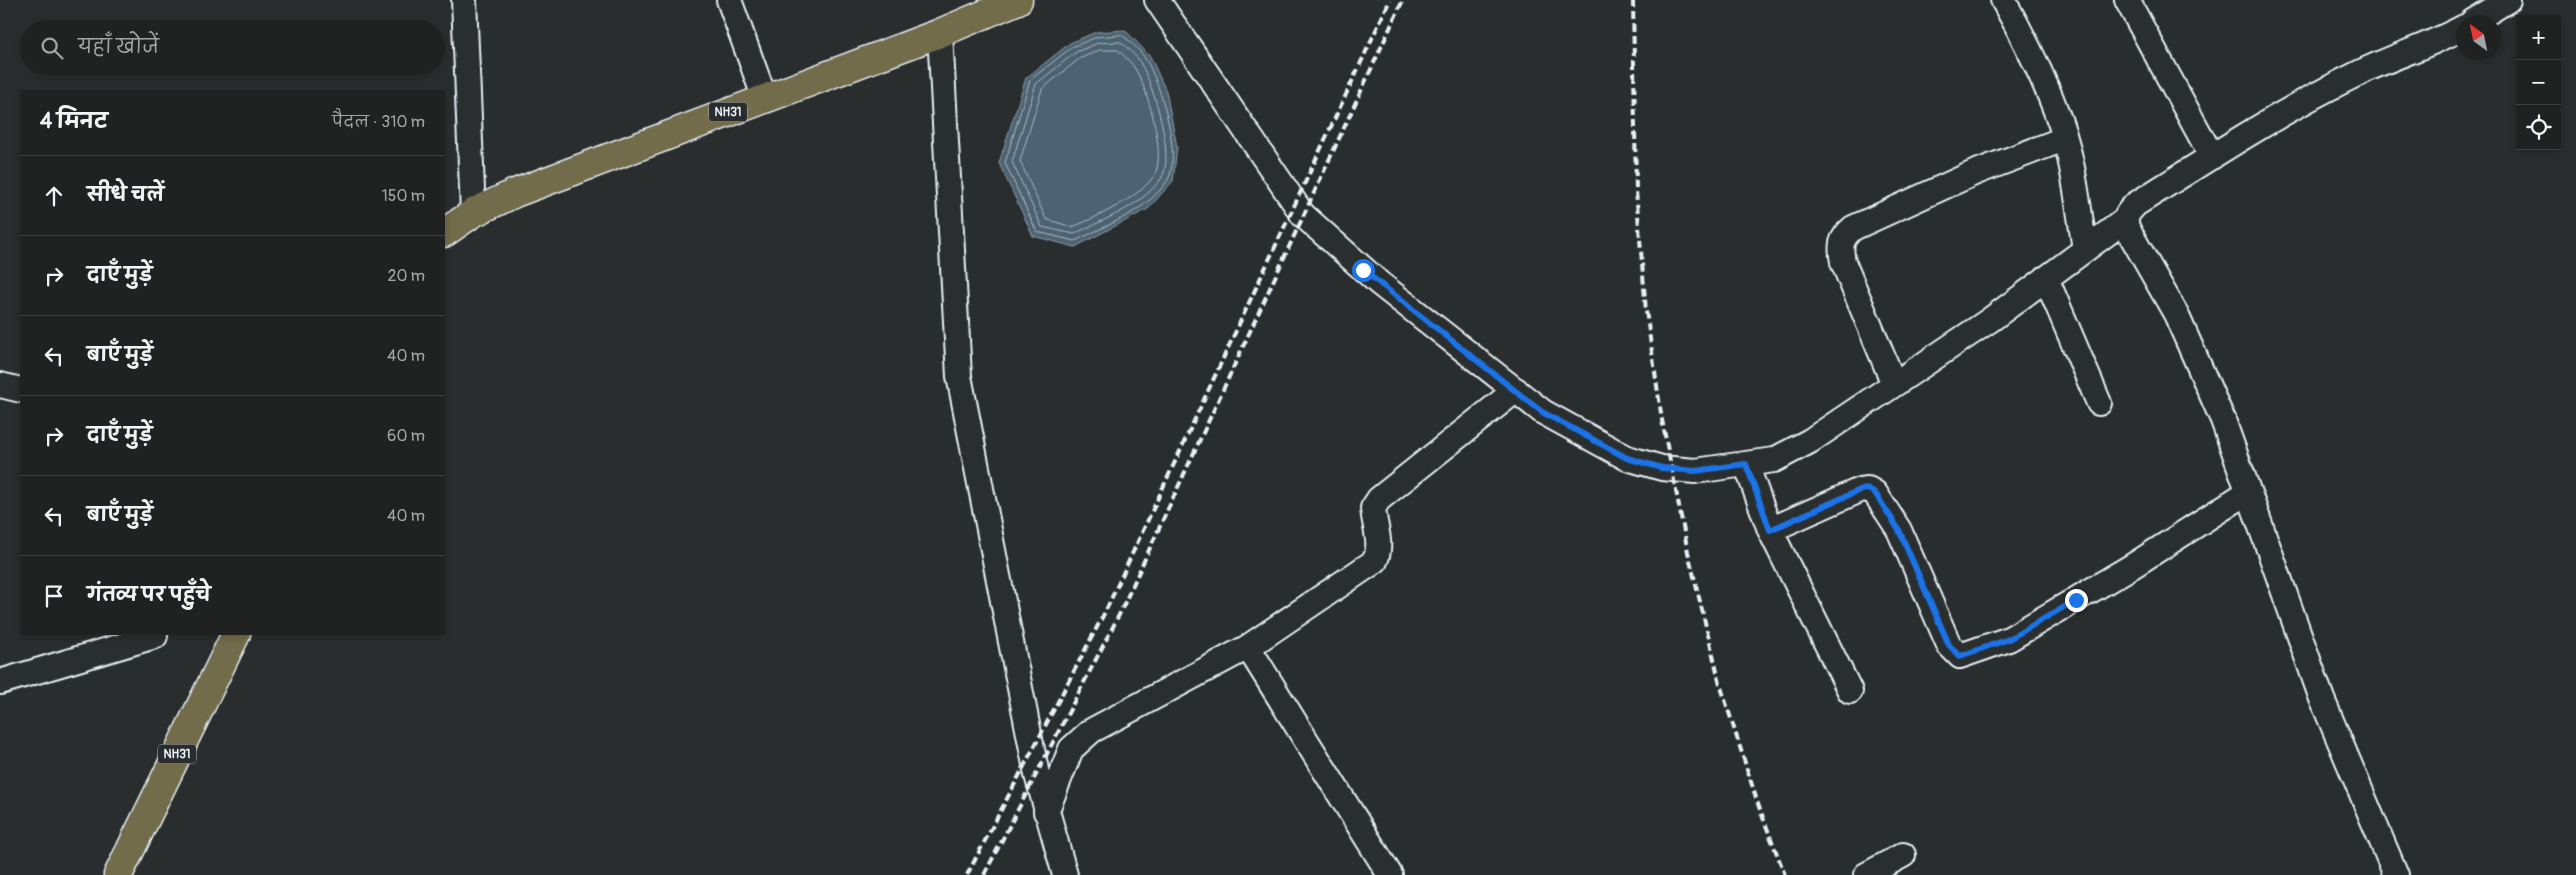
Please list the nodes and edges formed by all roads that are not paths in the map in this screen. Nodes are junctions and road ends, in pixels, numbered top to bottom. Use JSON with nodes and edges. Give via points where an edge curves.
{"nodes":[{"id":1,"x":464,"y":0,"type":"edge"},
{"id":2,"x":729,"y":0,"type":"edge"},
{"id":3,"x":1018,"y":0,"type":"edge"},
{"id":4,"x":1157,"y":0,"type":"edge"},
{"id":5,"x":2004,"y":0,"type":"edge"},
{"id":6,"x":2127,"y":0,"type":"edge"},
{"id":7,"x":2508,"y":0,"type":"edge"},
{"id":8,"x":2483,"y":15,"type":"edge"},
{"id":9,"x":940,"y":32,"type":"junction"},
{"id":10,"x":2456,"y":32,"type":"edge"},
{"id":11,"x":765,"y":99,"type":"junction"},
{"id":12,"x":2064,"y":139,"type":"junction"},
{"id":13,"x":2212,"y":157,"type":"junction"},
{"id":14,"x":473,"y":213,"type":"junction"},
{"id":15,"x":2125,"y":220,"type":"junction"},
{"id":16,"x":445,"y":232,"type":"edge"},
{"id":17,"x":2085,"y":249,"type":"junction"},
{"id":18,"x":2046,"y":278,"type":"junction"},
{"id":19,"x":1894,"y":384,"type":"junction"},
{"id":20,"x":0,"y":385,"type":"edge"},
{"id":21,"x":20,"y":390,"type":"edge"},
{"id":22,"x":1516,"y":390,"type":"junction"},
{"id":23,"x":2099,"y":403,"type":"dead end"},
{"id":24,"x":1746,"y":464,"type":"junction"},
{"id":25,"x":2248,"y":492,"type":"junction"},
{"id":26,"x":1770,"y":530,"type":"junction"},
{"id":27,"x":236,"y":635,"type":"edge"},
{"id":28,"x":155,"y":636,"type":"dead end"},
{"id":29,"x":1248,"y":647,"type":"junction"},
{"id":30,"x":0,"y":682,"type":"edge"},
{"id":31,"x":1850,"y":690,"type":"dead end"},
{"id":32,"x":1046,"y":812,"type":"junction"},
{"id":33,"x":1903,"y":855,"type":"dead end"},
{"id":34,"x":118,"y":875,"type":"edge"},
{"id":35,"x":1065,"y":875,"type":"edge"},
{"id":36,"x":1390,"y":875,"type":"edge"},
{"id":37,"x":1866,"y":875,"type":"edge"},
{"id":38,"x":2396,"y":875,"type":"edge"}],
"edges":[{"from":1,"to":14,"type":"street"},
{"from":2,"to":11,"type":"street"},
{"from":3,"to":9,"type":"highway","number":"NH31"},
{"from":4,"to":22,"type":"street","via":[[1302,215],[1374,279]]},
{"from":5,"to":12,"type":"street","via":[[2039,72]]},
{"from":6,"to":13,"type":"street"},
{"from":7,"to":8,"type":"street"},
{"from":9,"to":11,"type":"highway","number":"NH31"},
{"from":9,"to":32,"type":"street","via":[[959,376]]},
{"from":10,"to":13,"type":"street","via":[[2356,75]]},
{"from":11,"to":14,"type":"highway","number":"NH31","via":[[515,193]]},
{"from":12,"to":17,"type":"street"},
{"from":12,"to":19,"type":"street","via":[[1974,173],[1853,228],[1844,236],[1840,246],[1843,262]]},
{"from":13,"to":15,"type":"street","via":[[2136,204]]},
{"from":14,"to":16,"type":"highway","number":"NH31"},
{"from":15,"to":17,"type":"street"},
{"from":15,"to":25,"type":"street","via":[[2176,314],[2223,420]]},
{"from":17,"to":18,"type":"street"},
{"from":18,"to":19,"type":"street"},
{"from":18,"to":23,"type":"street"},
{"from":19,"to":24,"type":"street","via":[[1810,441],[1774,460]]},
{"from":20,"to":21,"type":"street"},
{"from":22,"to":24,"type":"street","via":[[1542,412],[1627,458],[1662,468],[1695,471]]},
{"from":22,"to":29,"type":"street","via":[[1380,498],[1373,508],[1379,553],[1375,561]]},
{"from":24,"to":26,"type":"street"},
{"from":25,"to":26,"type":"street","via":[[2009,639],[1960,656],[1949,645],[1899,530],[1875,493],[1868,489],[1860,490]]},
{"from":25,"to":38,"type":"street","via":[[2322,699]]},
{"from":26,"to":31,"type":"street"},
{"from":27,"to":34,"type":"highway","number":"NH31"},
{"from":28,"to":30,"type":"street"},
{"from":29,"to":32,"type":"street","via":[[1091,731],[1072,749]]},
{"from":29,"to":36,"type":"street"},
{"from":32,"to":35,"type":"street"},
{"from":33,"to":37,"type":"street"}]}
